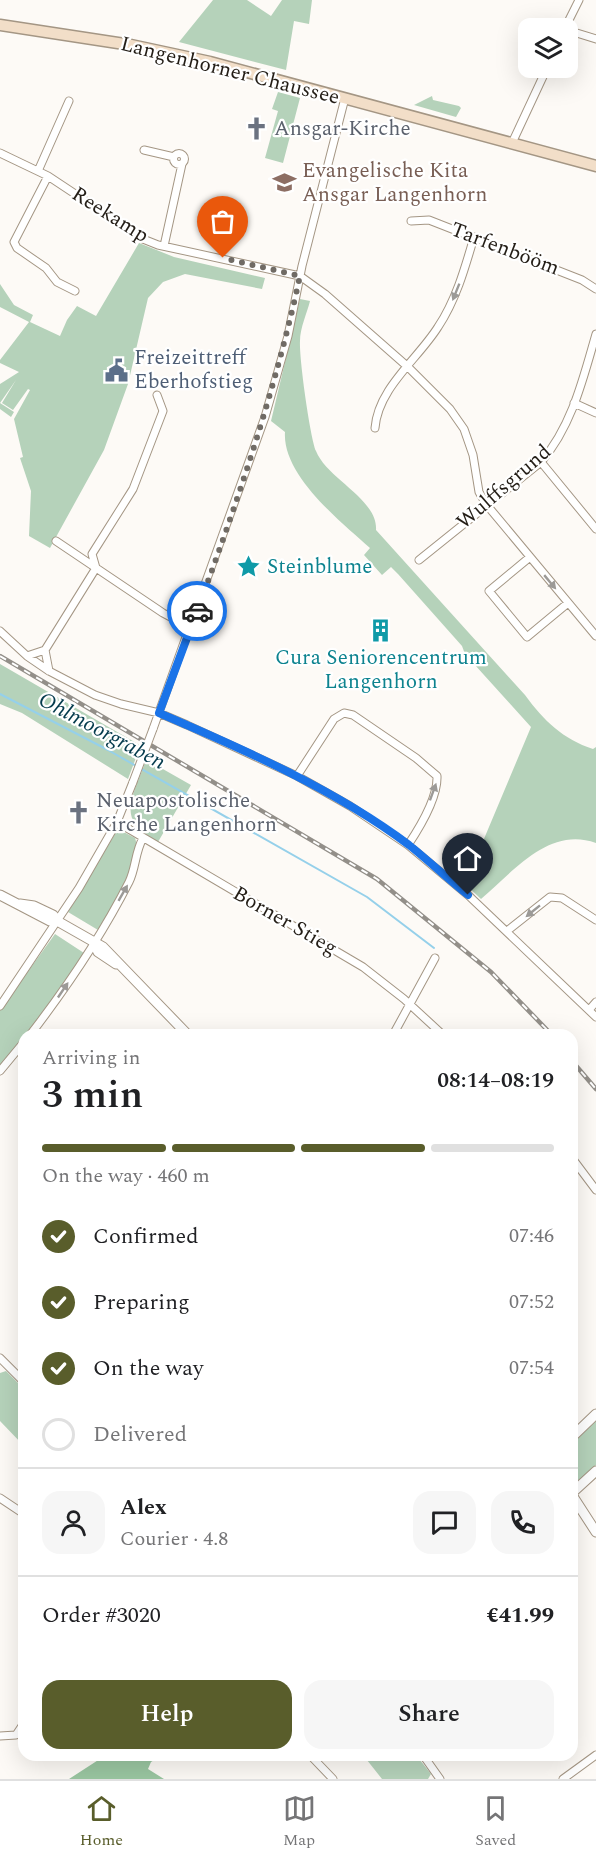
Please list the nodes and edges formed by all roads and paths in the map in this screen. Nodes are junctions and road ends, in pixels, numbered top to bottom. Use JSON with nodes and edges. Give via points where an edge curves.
{"nodes":[{"id":1,"x":579,"y":0,"type":"edge"},
{"id":2,"x":571,"y":18,"type":"edge"},
{"id":3,"x":0,"y":25,"type":"edge"},
{"id":4,"x":578,"y":33,"type":"edge"},
{"id":5,"x":596,"y":39,"type":"edge"},
{"id":6,"x":542,"y":78,"type":"edge"},
{"id":7,"x":345,"y":98,"type":"junction"},
{"id":8,"x":69,"y":101,"type":"dead end"},
{"id":9,"x":512,"y":143,"type":"junction"},
{"id":10,"x":144,"y":150,"type":"dead end"},
{"id":11,"x":0,"y":153,"type":"edge"},
{"id":12,"x":596,"y":166,"type":"edge"},
{"id":13,"x":38,"y":171,"type":"junction"},
{"id":14,"x":48,"y":176,"type":"junction"},
{"id":15,"x":411,"y":221,"type":"dead end"},
{"id":16,"x":474,"y":237,"type":"junction"},
{"id":17,"x":164,"y":246,"type":"junction"},
{"id":18,"x":300,"y":276,"type":"junction"},
{"id":19,"x":596,"y":289,"type":"edge"},
{"id":20,"x":75,"y":291,"type":"dead end"},
{"id":21,"x":596,"y":334,"type":"edge"},
{"id":22,"x":408,"y":367,"type":"junction"},
{"id":23,"x":157,"y":395,"type":"dead end"},
{"id":24,"x":574,"y":403,"type":"junction"},
{"id":25,"x":596,"y":412,"type":"edge"},
{"id":26,"x":375,"y":428,"type":"dead end"},
{"id":27,"x":540,"y":462,"type":"junction"},
{"id":28,"x":486,"y":504,"type":"junction"},
{"id":29,"x":596,"y":529,"type":"edge"},
{"id":30,"x":56,"y":541,"type":"dead end"},
{"id":31,"x":530,"y":557,"type":"junction"},
{"id":32,"x":419,"y":560,"type":"dead end"},
{"id":33,"x":96,"y":568,"type":"junction"},
{"id":34,"x":568,"y":603,"type":"junction"},
{"id":35,"x":191,"y":628,"type":"junction"},
{"id":36,"x":0,"y":631,"type":"edge"},
{"id":37,"x":596,"y":636,"type":"edge"},
{"id":38,"x":45,"y":650,"type":"junction"},
{"id":39,"x":27,"y":656,"type":"junction"},
{"id":40,"x":49,"y":671,"type":"junction"},
{"id":41,"x":159,"y":713,"type":"junction"},
{"id":42,"x":297,"y":776,"type":"junction"},
{"id":43,"x":117,"y":822,"type":"junction"},
{"id":44,"x":143,"y":838,"type":"junction"},
{"id":45,"x":408,"y":845,"type":"junction"},
{"id":46,"x":0,"y":895,"type":"edge"},
{"id":47,"x":596,"y":920,"type":"edge"},
{"id":48,"x":58,"y":922,"type":"junction"},
{"id":49,"x":507,"y":931,"type":"junction"},
{"id":50,"x":93,"y":944,"type":"junction"},
{"id":51,"x":435,"y":958,"type":"dead end"},
{"id":52,"x":596,"y":1002,"type":"edge"},
{"id":53,"x":0,"y":1006,"type":"edge"},
{"id":54,"x":410,"y":1006,"type":"junction"},
{"id":55,"x":589,"y":1010,"type":"junction"},
{"id":56,"x":596,"y":1017,"type":"edge"},
{"id":57,"x":35,"y":1029,"type":"edge"},
{"id":58,"x":182,"y":1029,"type":"edge"},
{"id":59,"x":397,"y":1029,"type":"edge"},
{"id":60,"x":435,"y":1029,"type":"edge"},
{"id":61,"x":18,"y":1049,"type":"edge"},
{"id":62,"x":0,"y":1071,"type":"edge"},
{"id":63,"x":578,"y":1166,"type":"edge"},
{"id":64,"x":596,"y":1190,"type":"edge"},
{"id":65,"x":0,"y":1358,"type":"edge"},
{"id":66,"x":18,"y":1376,"type":"edge"},
{"id":67,"x":596,"y":1414,"type":"edge"},
{"id":68,"x":578,"y":1431,"type":"edge"},
{"id":69,"x":596,"y":1471,"type":"edge"},
{"id":70,"x":578,"y":1488,"type":"edge"},
{"id":71,"x":0,"y":1498,"type":"edge"},
{"id":72,"x":578,"y":1504,"type":"edge"},
{"id":73,"x":18,"y":1510,"type":"edge"},
{"id":74,"x":596,"y":1532,"type":"edge"},
{"id":75,"x":18,"y":1732,"type":"edge"},
{"id":76,"x":0,"y":1736,"type":"edge"},
{"id":77,"x":596,"y":1755,"type":"edge"},
{"id":78,"x":316,"y":1761,"type":"edge"},
{"id":79,"x":427,"y":1761,"type":"edge"},
{"id":80,"x":333,"y":1779,"type":"edge"},
{"id":81,"x":439,"y":1779,"type":"edge"},
{"id":82,"x":563,"y":1779,"type":"edge"}],
"edges":[{"from":1,"to":2,"type":"street"},
{"from":3,"to":7,"type":"main road","name":"Langenhorner Chaussee","via":[[184,56]]},
{"from":4,"to":5,"type":"street"},
{"from":6,"to":9,"type":"street"},
{"from":7,"to":9,"type":"main road","name":"Langenhorner Chaussee"},
{"from":7,"to":18,"type":"street"},
{"from":8,"to":13,"type":"street"},
{"from":9,"to":12,"type":"main road","name":"Langenhorner Chaussee"},
{"from":10,"to":17,"type":"street","via":[[174,157],[175,164],[182,164]]},
{"from":11,"to":13,"type":"street","name":"Reekamp"},
{"from":13,"to":14,"type":"street","name":"Reekamp"},
{"from":14,"to":17,"type":"street","name":"Reekamp","via":[[143,239]]},
{"from":14,"to":20,"type":"street","via":[[14,242],[50,271],[57,282]]},
{"from":15,"to":16,"type":"street","name":"Tarfenbööm","via":[[429,220]]},
{"from":16,"to":19,"type":"street","name":"Tarfenbööm"},
{"from":16,"to":22,"type":"street","one_way":true,"via":[[450,306]]},
{"from":17,"to":18,"type":"street","name":"Reekamp"},
{"from":18,"to":22,"type":"street","name":"Reekamp"},
{"from":18,"to":35,"type":"street","via":[[267,410]]},
{"from":21,"to":24,"type":"street","name":"Wulffsgrund"},
{"from":22,"to":26,"type":"street","via":[[380,407]]},
{"from":22,"to":28,"type":"street","name":"Reekamp","via":[[445,403],[464,429],[479,492]]},
{"from":23,"to":33,"type":"street","via":[[163,411],[156,432],[133,489],[92,554]]},
{"from":24,"to":25,"type":"street"},
{"from":24,"to":27,"type":"street","name":"Wulffsgrund","via":[[562,434]]},
{"from":27,"to":28,"type":"street","name":"Wulffsgrund"},
{"from":27,"to":29,"type":"street"},
{"from":28,"to":31,"type":"street"},
{"from":28,"to":32,"type":"street","name":"Wulffsgrund"},
{"from":30,"to":33,"type":"street"},
{"from":31,"to":34,"type":"street","one_way":true},
{"from":31,"to":34,"type":"street","via":[[489,591],[527,637]]},
{"from":33,"to":35,"type":"street"},
{"from":33,"to":38,"type":"street"},
{"from":34,"to":37,"type":"street"},
{"from":35,"to":41,"type":"street"},
{"from":36,"to":39,"type":"street"},
{"from":38,"to":39,"type":"street"},
{"from":38,"to":40,"type":"street"},
{"from":39,"to":40,"type":"street"},
{"from":40,"to":41,"type":"street","via":[[121,705]]},
{"from":41,"to":42,"type":"street"},
{"from":41,"to":43,"type":"street","bridge":true},
{"from":42,"to":45,"type":"street"},
{"from":45,"to":42,"type":"street","one_way":true,"via":[[430,801],[436,776],[351,714],[334,719]]},
{"from":43,"to":44,"type":"street","name":"Borner Stieg"},
{"from":43,"to":48,"type":"street"},
{"from":50,"to":44,"type":"street","one_way":true,"via":[[129,882]]},
{"from":44,"to":54,"type":"street","name":"Borner Stieg","via":[[363,967]]},
{"from":45,"to":49,"type":"street"},
{"from":46,"to":48,"type":"street"},
{"from":47,"to":49,"type":"street","one_way":true,"via":[[562,898],[550,897]]},
{"from":48,"to":50,"type":"street"},
{"from":48,"to":53,"type":"street"},
{"from":49,"to":55,"type":"street"},
{"from":57,"to":50,"type":"street","one_way":true},
{"from":50,"to":58,"type":"street"},
{"from":51,"to":54,"type":"street"},
{"from":52,"to":55,"type":"street"},
{"from":54,"to":59,"type":"street"},
{"from":54,"to":60,"type":"street","name":"Borner Stieg"},
{"from":55,"to":56,"type":"street"},
{"from":61,"to":62,"type":"street"},
{"from":63,"to":64,"type":"street"},
{"from":65,"to":66,"type":"street"},
{"from":67,"to":68,"type":"street"},
{"from":69,"to":70,"type":"street"},
{"from":71,"to":73,"type":"street"},
{"from":72,"to":74,"type":"street"},
{"from":75,"to":76,"type":"street"},
{"from":77,"to":82,"type":"street"},
{"from":78,"to":80,"type":"street"},
{"from":79,"to":81,"type":"street"}]}
